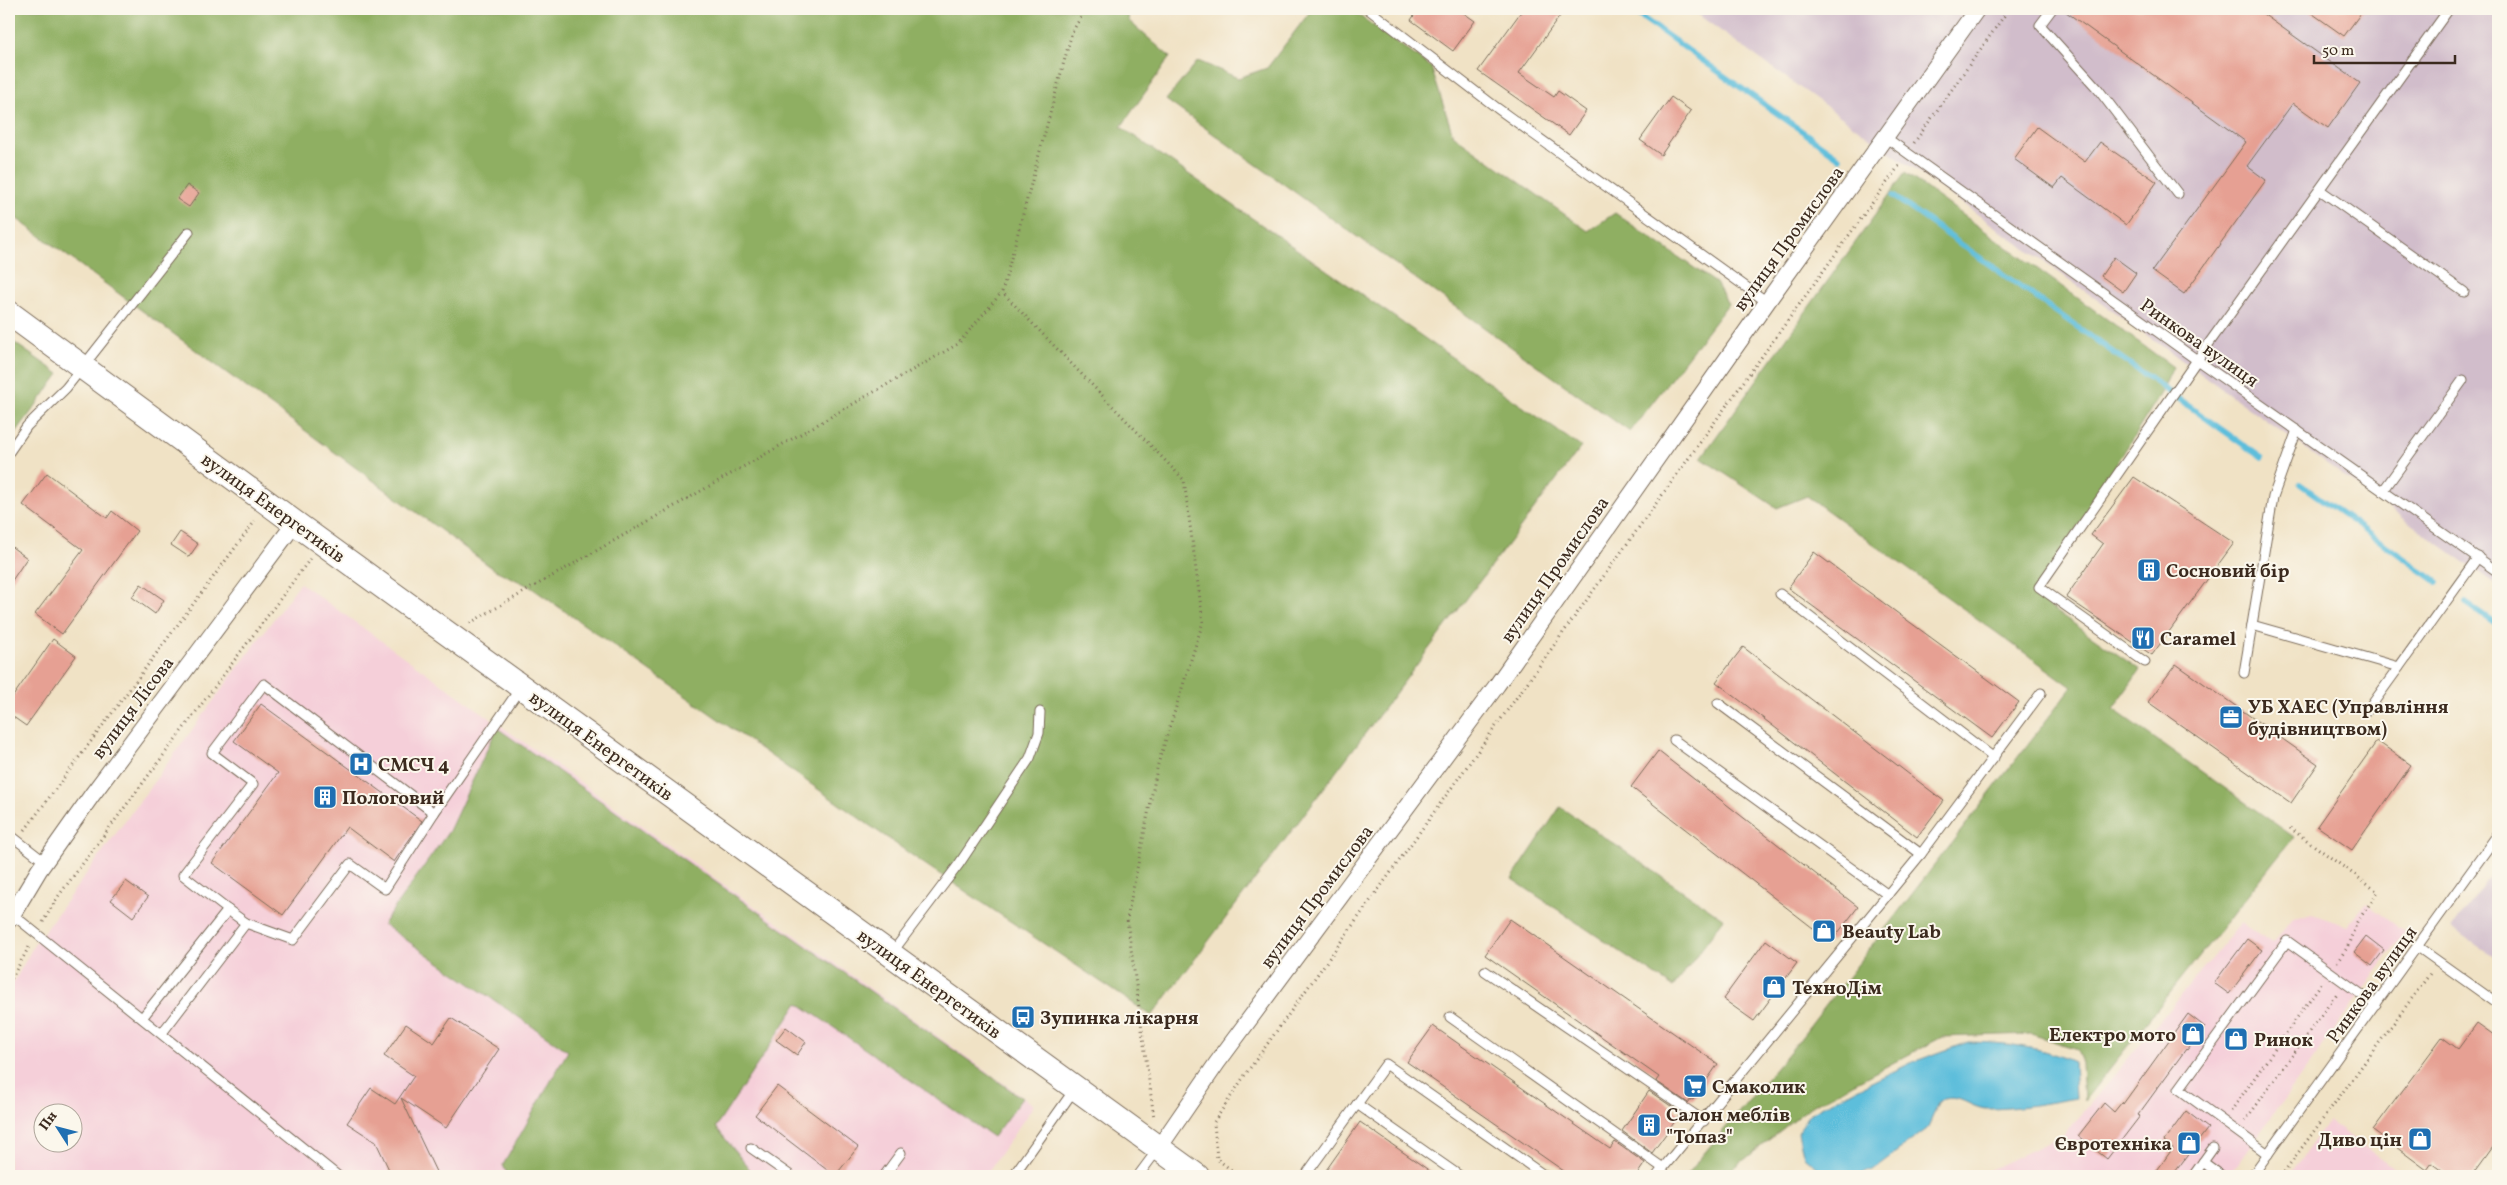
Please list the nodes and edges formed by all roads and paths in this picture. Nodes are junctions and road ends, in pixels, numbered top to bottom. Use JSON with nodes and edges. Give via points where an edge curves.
{"nodes":[{"id":1,"x":1086,"y":9,"type":"edge"},
{"id":2,"x":1368,"y":9,"type":"edge"},
{"id":3,"x":1977,"y":9,"type":"edge"},
{"id":4,"x":2009,"y":9,"type":"edge"},
{"id":5,"x":2052,"y":9,"type":"edge"},
{"id":6,"x":2449,"y":9,"type":"edge"},
{"id":7,"x":1885,"y":137,"type":"junction"},
{"id":8,"x":1908,"y":152,"type":"junction"},
{"id":9,"x":2320,"y":190,"type":"junction"},
{"id":10,"x":2178,"y":194,"type":"dead end"},
{"id":11,"x":189,"y":232,"type":"dead end"},
{"id":12,"x":1002,"y":292,"type":"junction"},
{"id":13,"x":2464,"y":292,"type":"dead end"},
{"id":14,"x":1767,"y":302,"type":"junction"},
{"id":15,"x":9,"y":312,"type":"edge"},
{"id":16,"x":2197,"y":360,"type":"junction"},
{"id":17,"x":82,"y":366,"type":"junction"},
{"id":18,"x":2463,"y":380,"type":"dead end"},
{"id":19,"x":2297,"y":430,"type":"junction"},
{"id":20,"x":9,"y":452,"type":"edge"},
{"id":21,"x":2383,"y":490,"type":"junction"},
{"id":22,"x":289,"y":531,"type":"junction"},
{"id":23,"x":2478,"y":557,"type":"junction"},
{"id":24,"x":310,"y":558,"type":"junction"},
{"id":25,"x":318,"y":564,"type":"dead end"},
{"id":26,"x":2498,"y":572,"type":"edge"},
{"id":27,"x":1780,"y":594,"type":"dead end"},
{"id":28,"x":2252,"y":625,"type":"junction"},
{"id":29,"x":450,"y":634,"type":"junction"},
{"id":30,"x":2145,"y":662,"type":"dead end"},
{"id":31,"x":2399,"y":667,"type":"junction"},
{"id":32,"x":2244,"y":673,"type":"dead end"},
{"id":33,"x":521,"y":686,"type":"junction"},
{"id":34,"x":2041,"y":693,"type":"dead end"},
{"id":35,"x":1718,"y":703,"type":"dead end"},
{"id":36,"x":2368,"y":710,"type":"dead end"},
{"id":37,"x":1040,"y":712,"type":"dead end"},
{"id":38,"x":1674,"y":740,"type":"dead end"},
{"id":39,"x":1994,"y":758,"type":"junction"},
{"id":40,"x":434,"y":813,"type":"junction"},
{"id":41,"x":2290,"y":828,"type":"dead end"},
{"id":42,"x":9,"y":834,"type":"edge"},
{"id":43,"x":2498,"y":834,"type":"edge"},
{"id":44,"x":18,"y":841,"type":"junction"},
{"id":45,"x":1922,"y":854,"type":"junction"},
{"id":46,"x":45,"y":862,"type":"junction"},
{"id":47,"x":1888,"y":895,"type":"junction"},
{"id":48,"x":228,"y":910,"type":"junction"},
{"id":49,"x":11,"y":917,"type":"edge"},
{"id":50,"x":246,"y":923,"type":"junction"},
{"id":51,"x":36,"y":933,"type":"junction"},
{"id":52,"x":2418,"y":947,"type":"junction"},
{"id":53,"x":890,"y":954,"type":"junction"},
{"id":54,"x":2439,"y":961,"type":"junction"},
{"id":55,"x":2337,"y":962,"type":"junction"},
{"id":56,"x":1485,"y":971,"type":"dead end"},
{"id":57,"x":2330,"y":972,"type":"junction"},
{"id":58,"x":2345,"y":982,"type":"junction"},
{"id":59,"x":9,"y":983,"type":"edge"},
{"id":60,"x":2498,"y":1004,"type":"edge"},
{"id":61,"x":2376,"y":1006,"type":"junction"},
{"id":62,"x":1450,"y":1017,"type":"dead end"},
{"id":63,"x":142,"y":1018,"type":"junction"},
{"id":64,"x":162,"y":1033,"type":"junction"},
{"id":65,"x":1074,"y":1089,"type":"junction"},
{"id":66,"x":1357,"y":1104,"type":"junction"},
{"id":67,"x":1704,"y":1121,"type":"junction"},
{"id":68,"x":2223,"y":1121,"type":"junction"},
{"id":69,"x":2237,"y":1132,"type":"junction"},
{"id":70,"x":752,"y":1148,"type":"dead end"},
{"id":71,"x":2213,"y":1148,"type":"dead end"},
{"id":72,"x":1158,"y":1149,"type":"junction"},
{"id":73,"x":900,"y":1152,"type":"dead end"},
{"id":74,"x":2268,"y":1154,"type":"junction"},
{"id":75,"x":2203,"y":1162,"type":"junction"},
{"id":76,"x":1663,"y":1168,"type":"junction"},
{"id":77,"x":338,"y":1176,"type":"edge"},
{"id":78,"x":791,"y":1176,"type":"edge"},
{"id":79,"x":884,"y":1176,"type":"edge"},
{"id":80,"x":1012,"y":1176,"type":"edge"},
{"id":81,"x":1138,"y":1176,"type":"edge"},
{"id":82,"x":1197,"y":1176,"type":"edge"},
{"id":83,"x":1239,"y":1176,"type":"edge"},
{"id":84,"x":1305,"y":1176,"type":"edge"},
{"id":85,"x":1460,"y":1176,"type":"edge"},
{"id":86,"x":1545,"y":1176,"type":"edge"},
{"id":87,"x":1657,"y":1176,"type":"edge"},
{"id":88,"x":2193,"y":1176,"type":"edge"},
{"id":89,"x":2222,"y":1176,"type":"edge"},
{"id":90,"x":2252,"y":1176,"type":"edge"},
{"id":91,"x":2281,"y":1176,"type":"edge"}],
"edges":[{"from":1,"to":12,"type":"path","via":[[1072,32]]},
{"from":2,"to":14,"type":"lane","via":[[1496,108]]},
{"from":3,"to":7,"type":"street","name":"вулиця Промислова"},
{"from":4,"to":8,"type":"path"},
{"from":5,"to":10,"type":"lane","via":[[2040,25],[2098,89]]},
{"from":6,"to":9,"type":"lane"},
{"from":7,"to":8,"type":"lane","name":"Ринкова вулиця"},
{"from":7,"to":14,"type":"street","name":"вулиця Промислова"},
{"from":8,"to":16,"type":"lane","name":"Ринкова вулиця"},
{"from":8,"to":83,"type":"path","via":[[1214,1122],[1217,1159]]},
{"from":9,"to":13,"type":"lane"},
{"from":9,"to":16,"type":"lane"},
{"from":11,"to":17,"type":"lane"},
{"from":12,"to":29,"type":"path","via":[[958,344]]},
{"from":12,"to":72,"type":"path","via":[[1184,480],[1203,622],[1158,764],[1127,920]]},
{"from":14,"to":72,"type":"street","name":"вулиця Промислова","via":[[1497,685],[1217,1063]]},
{"from":15,"to":17,"type":"main road","name":"вулиця Енергетиків"},
{"from":16,"to":19,"type":"lane","name":"Ринкова вулиця"},
{"from":16,"to":30,"type":"lane","via":[[2039,587]]},
{"from":17,"to":20,"type":"lane","via":[[66,388],[27,426]]},
{"from":17,"to":22,"type":"main road","name":"вулиця Енергетиків"},
{"from":18,"to":21,"type":"lane"},
{"from":19,"to":21,"type":"lane","name":"Ринкова вулиця"},
{"from":19,"to":28,"type":"lane","via":[[2273,498]]},
{"from":21,"to":23,"type":"lane","name":"Ринкова вулиця"},
{"from":22,"to":24,"type":"path"},
{"from":22,"to":29,"type":"main road","name":"вулиця Енергетиків"},
{"from":22,"to":44,"type":"path","via":[[254,520]]},
{"from":22,"to":46,"type":"street","name":"вулиця Лісова"},
{"from":23,"to":26,"type":"lane","name":"Ринкова вулиця"},
{"from":23,"to":31,"type":"lane"},
{"from":24,"to":25,"type":"path"},
{"from":24,"to":51,"type":"path","via":[[57,898]]},
{"from":27,"to":39,"type":"lane"},
{"from":28,"to":31,"type":"lane"},
{"from":28,"to":32,"type":"lane"},
{"from":29,"to":33,"type":"main road","name":"вулиця Енергетиків"},
{"from":31,"to":36,"type":"lane"},
{"from":33,"to":40,"type":"lane"},
{"from":33,"to":53,"type":"main road","name":"вулиця Енергетиків"},
{"from":34,"to":39,"type":"lane"},
{"from":35,"to":45,"type":"lane"},
{"from":37,"to":53,"type":"lane","via":[[1039,733],[1030,758],[959,864]]},
{"from":38,"to":47,"type":"lane"},
{"from":39,"to":45,"type":"lane"},
{"from":40,"to":48,"type":"lane","via":[[264,684],[212,753],[253,784],[183,875]]},
{"from":40,"to":50,"type":"lane","via":[[385,889],[350,864],[293,940]]},
{"from":41,"to":55,"type":"path","via":[[2378,892],[2356,922],[2347,948]]},
{"from":42,"to":44,"type":"lane"},
{"from":43,"to":52,"type":"lane","name":"Ринкова вулиця"},
{"from":44,"to":46,"type":"lane"},
{"from":45,"to":47,"type":"lane"},
{"from":46,"to":49,"type":"street","name":"вулиця Лісова"},
{"from":47,"to":67,"type":"lane"},
{"from":48,"to":50,"type":"lane"},
{"from":48,"to":63,"type":"lane"},
{"from":49,"to":51,"type":"lane"},
{"from":50,"to":64,"type":"lane"},
{"from":51,"to":59,"type":"path"},
{"from":51,"to":63,"type":"lane"},
{"from":52,"to":54,"type":"lane"},
{"from":52,"to":61,"type":"lane","name":"Ринкова вулиця"},
{"from":53,"to":65,"type":"main road","name":"вулиця Енергетиків"},
{"from":54,"to":60,"type":"lane"},
{"from":54,"to":91,"type":"path"},
{"from":55,"to":57,"type":"path"},
{"from":55,"to":58,"type":"path","via":[[2352,973]]},
{"from":56,"to":67,"type":"lane"},
{"from":57,"to":58,"type":"lane"},
{"from":57,"to":68,"type":"path"},
{"from":57,"to":68,"type":"lane","via":[[2287,940],[2179,1089]]},
{"from":58,"to":61,"type":"lane"},
{"from":58,"to":69,"type":"path"},
{"from":61,"to":74,"type":"lane","name":"Ринкова вулиця"},
{"from":62,"to":76,"type":"lane"},
{"from":63,"to":64,"type":"lane"},
{"from":64,"to":77,"type":"lane"},
{"from":65,"to":72,"type":"main road","name":"вулиця Енергетиків"},
{"from":65,"to":80,"type":"lane"},
{"from":66,"to":84,"type":"lane"},
{"from":66,"to":85,"type":"lane"},
{"from":66,"to":86,"type":"lane","via":[[1386,1064]]},
{"from":67,"to":76,"type":"lane"},
{"from":68,"to":69,"type":"lane"},
{"from":69,"to":74,"type":"lane"},
{"from":70,"to":78,"type":"lane"},
{"from":71,"to":75,"type":"lane"},
{"from":72,"to":81,"type":"lane"},
{"from":72,"to":82,"type":"main road","name":"вулиця Енергетиків"},
{"from":73,"to":79,"type":"lane"},
{"from":74,"to":90,"type":"lane","name":"Ринкова вулиця"},
{"from":75,"to":88,"type":"lane"},
{"from":75,"to":89,"type":"lane"},
{"from":76,"to":87,"type":"lane"}]}
